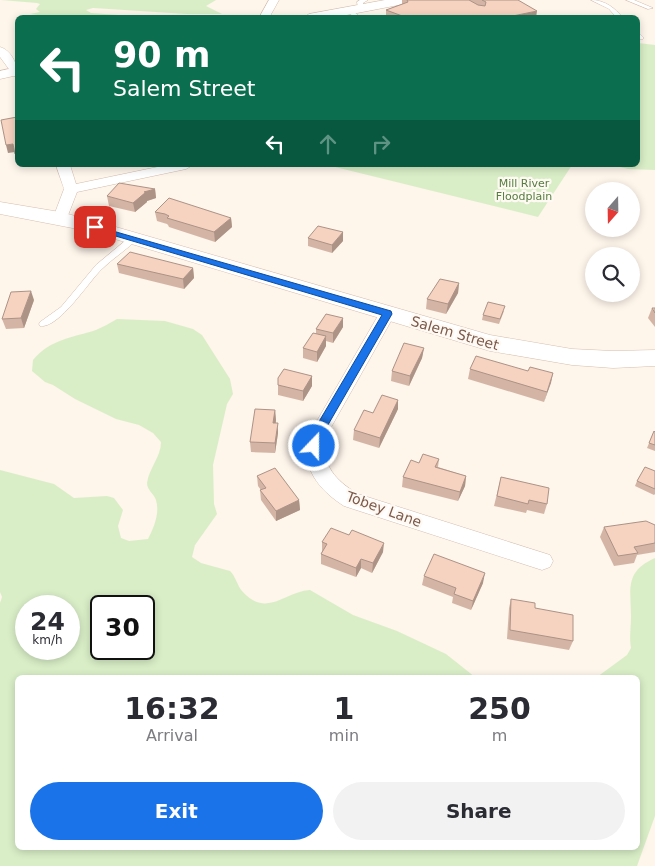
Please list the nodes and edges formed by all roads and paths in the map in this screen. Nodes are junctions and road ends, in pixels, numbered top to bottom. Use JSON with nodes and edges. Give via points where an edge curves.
{"nodes":[{"id":1,"x":274,"y":0,"type":"edge"},
{"id":2,"x":404,"y":0,"type":"edge"},
{"id":3,"x":594,"y":0,"type":"edge"},
{"id":4,"x":629,"y":0,"type":"edge"},
{"id":5,"x":650,"y":8,"type":"dead end"},
{"id":6,"x":359,"y":9,"type":"edge"},
{"id":7,"x":266,"y":15,"type":"edge"},
{"id":8,"x":326,"y":15,"type":"edge"},
{"id":9,"x":619,"y":15,"type":"edge"},
{"id":10,"x":0,"y":50,"type":"edge"},
{"id":11,"x":15,"y":69,"type":"edge"},
{"id":12,"x":15,"y":72,"type":"edge"},
{"id":13,"x":0,"y":75,"type":"edge"},
{"id":14,"x":65,"y":167,"type":"edge"},
{"id":15,"x":177,"y":167,"type":"edge"},
{"id":16,"x":71,"y":190,"type":"junction"},
{"id":17,"x":0,"y":208,"type":"edge"},
{"id":18,"x":60,"y":218,"type":"junction"},
{"id":19,"x":134,"y":238,"type":"junction"},
{"id":20,"x":387,"y":314,"type":"junction"},
{"id":21,"x":43,"y":324,"type":"dead end"},
{"id":22,"x":655,"y":358,"type":"edge"},
{"id":23,"x":542,"y":561,"type":"dead end"}],
"edges":[{"from":1,"to":7,"type":"street"},
{"from":2,"to":6,"type":"street"},
{"from":3,"to":9,"type":"lane"},
{"from":4,"to":5,"type":"lane"},
{"from":6,"to":8,"type":"street"},
{"from":10,"to":11,"type":"street"},
{"from":12,"to":13,"type":"street"},
{"from":14,"to":16,"type":"street"},
{"from":15,"to":16,"type":"street"},
{"from":16,"to":18,"type":"street"},
{"from":17,"to":18,"type":"main road","name":"Salem Street"},
{"from":18,"to":19,"type":"main road","name":"Salem Street"},
{"from":19,"to":20,"type":"main road","name":"Salem Street"},
{"from":19,"to":21,"type":"lane","via":[[99,267],[64,309]]},
{"from":20,"to":22,"type":"main road","name":"Salem Street","via":[[527,352],[592,359]]},
{"from":20,"to":23,"type":"street","name":"Tobey Lane","via":[[316,438],[314,455],[319,472],[332,488],[351,500]]}]}
